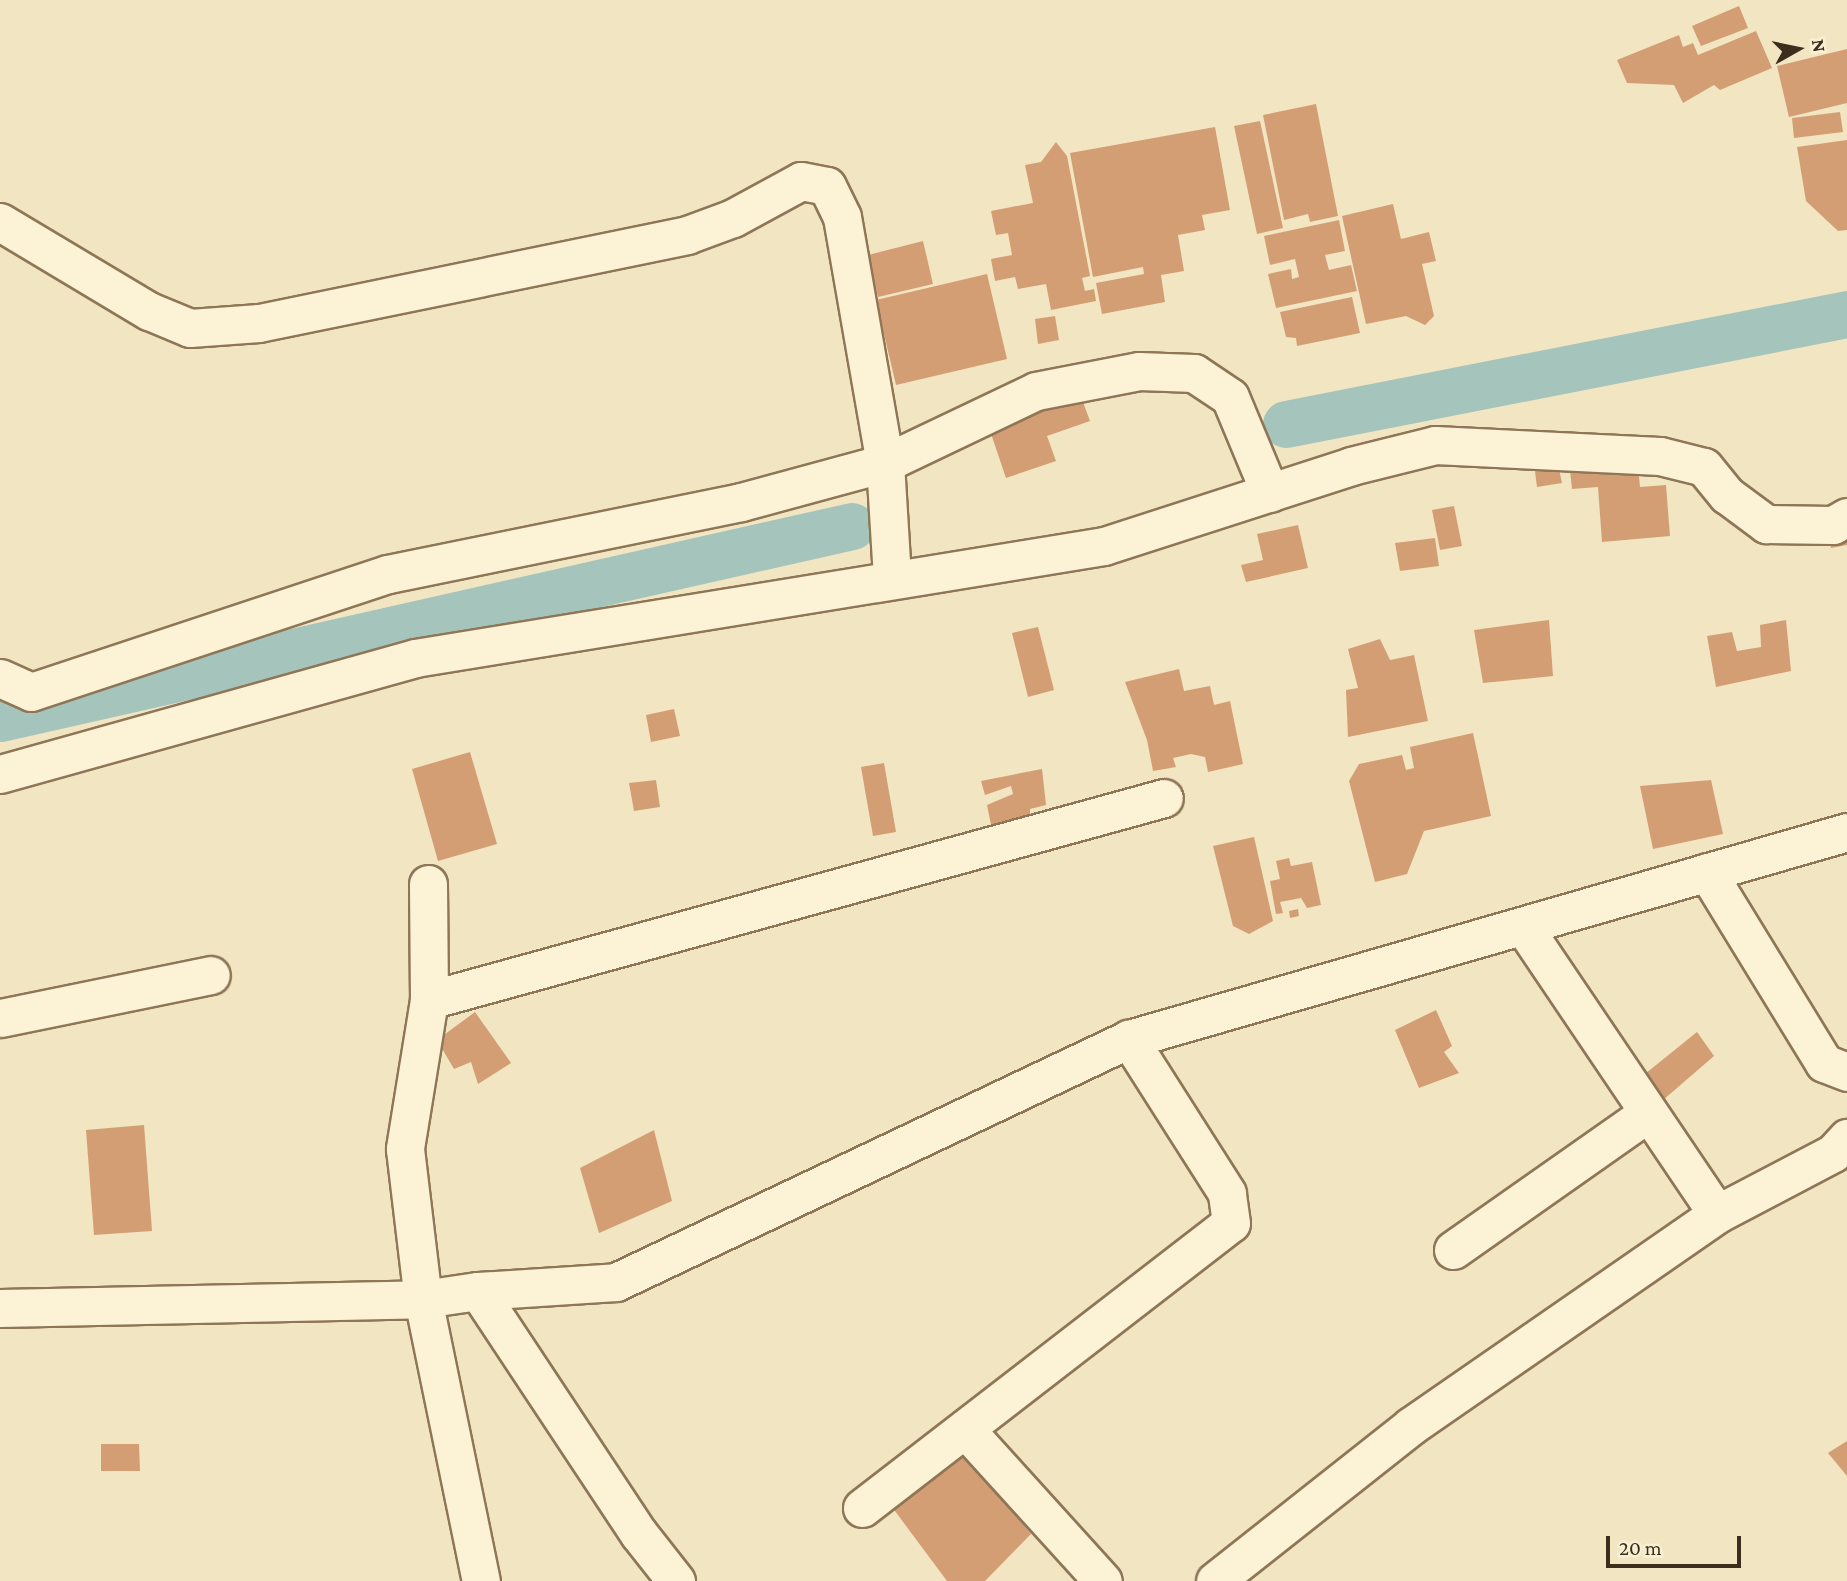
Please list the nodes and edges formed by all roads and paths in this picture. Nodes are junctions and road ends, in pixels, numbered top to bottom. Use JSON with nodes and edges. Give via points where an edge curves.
{"nodes":[{"id":1,"x":0,"y":222,"type":"edge"},
{"id":2,"x":885,"y":463,"type":"junction"},
{"id":3,"x":1270,"y":493,"type":"junction"},
{"id":4,"x":1847,"y":517,"type":"edge"},
{"id":5,"x":892,"y":579,"type":"junction"},
{"id":6,"x":0,"y":678,"type":"edge"},
{"id":7,"x":0,"y":774,"type":"edge"},
{"id":8,"x":1164,"y":798,"type":"dead end"},
{"id":9,"x":1847,"y":832,"type":"edge"},
{"id":10,"x":1707,"y":873,"type":"junction"},
{"id":11,"x":428,"y":884,"type":"dead end"},
{"id":12,"x":1523,"y":926,"type":"junction"},
{"id":13,"x":211,"y":975,"type":"dead end"},
{"id":14,"x":429,"y":1000,"type":"junction"},
{"id":15,"x":0,"y":1018,"type":"edge"},
{"id":16,"x":1129,"y":1039,"type":"junction"},
{"id":17,"x":1847,"y":1072,"type":"edge"},
{"id":18,"x":1648,"y":1113,"type":"junction"},
{"id":19,"x":1847,"y":1138,"type":"edge"},
{"id":20,"x":1717,"y":1214,"type":"junction"},
{"id":21,"x":1453,"y":1250,"type":"dead end"},
{"id":22,"x":478,"y":1291,"type":"junction"},
{"id":23,"x":423,"y":1299,"type":"junction"},
{"id":24,"x":0,"y":1308,"type":"edge"},
{"id":25,"x":965,"y":1429,"type":"junction"},
{"id":26,"x":862,"y":1508,"type":"dead end"},
{"id":27,"x":481,"y":1581,"type":"edge"},
{"id":28,"x":676,"y":1581,"type":"edge"},
{"id":29,"x":1103,"y":1581,"type":"edge"},
{"id":30,"x":1215,"y":1581,"type":"edge"}],
"edges":[{"from":1,"to":2,"type":"street","via":[[149,311],[201,328],[260,323],[687,235],[733,218],[801,181],[827,186],[842,217]]},
{"from":2,"to":3,"type":"street","via":[[1036,391],[1139,371],[1194,373],[1230,397]]},
{"from":2,"to":5,"type":"street"},
{"from":2,"to":6,"type":"street","via":[[741,502],[388,574],[32,692]]},
{"from":3,"to":4,"type":"street","via":[[1435,445],[1660,456],[1704,467],[1727,495],[1766,524],[1833,525]]},
{"from":3,"to":5,"type":"street","via":[[1104,546]]},
{"from":5,"to":7,"type":"street","via":[[415,657]]},
{"from":8,"to":14,"type":"street"},
{"from":9,"to":10,"type":"street"},
{"from":10,"to":12,"type":"street"},
{"from":10,"to":17,"type":"street","via":[[1824,1063]]},
{"from":11,"to":14,"type":"street"},
{"from":12,"to":16,"type":"street"},
{"from":12,"to":18,"type":"street"},
{"from":13,"to":15,"type":"street"},
{"from":14,"to":23,"type":"street","via":[[405,1149]]},
{"from":16,"to":22,"type":"street","via":[[616,1282]]},
{"from":16,"to":25,"type":"street","via":[[1227,1193],[1231,1223]]},
{"from":18,"to":20,"type":"street"},
{"from":18,"to":21,"type":"street"},
{"from":19,"to":20,"type":"street","via":[[1833,1153]]},
{"from":20,"to":30,"type":"street","via":[[1411,1426]]},
{"from":22,"to":23,"type":"street"},
{"from":22,"to":28,"type":"street","via":[[639,1534]]},
{"from":23,"to":24,"type":"street"},
{"from":23,"to":27,"type":"street"},
{"from":25,"to":26,"type":"street"},
{"from":25,"to":29,"type":"street"}]}
